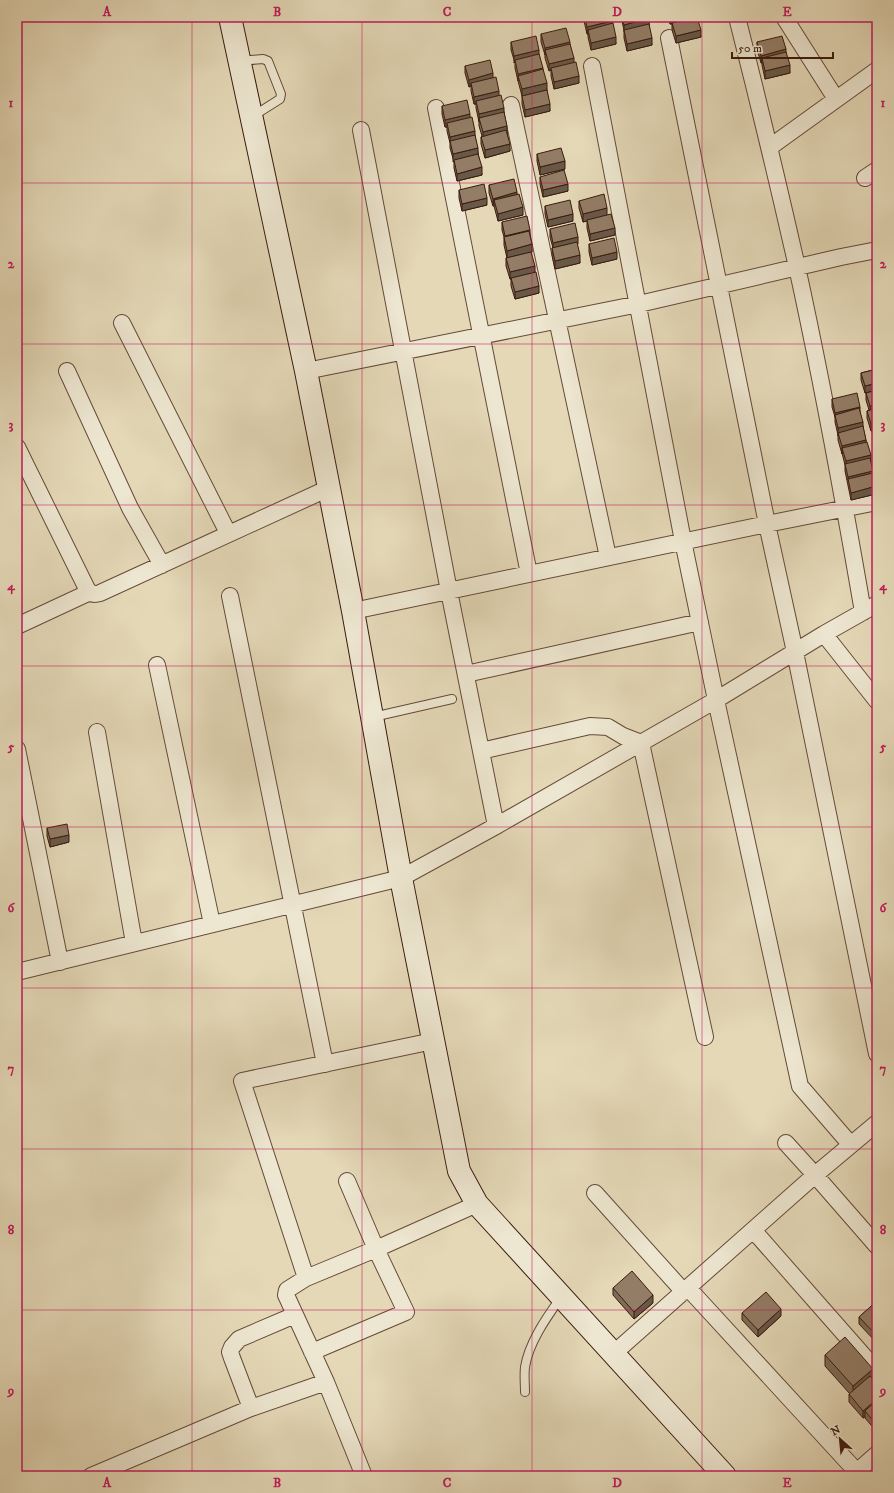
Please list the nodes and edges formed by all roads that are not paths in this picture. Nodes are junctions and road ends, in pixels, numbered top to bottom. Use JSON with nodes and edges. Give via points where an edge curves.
{"nodes":[{"id":1,"x":230,"y":17,"type":"edge"},
{"id":2,"x":737,"y":17,"type":"edge"},
{"id":3,"x":784,"y":17,"type":"edge"},
{"id":4,"x":669,"y":38,"type":"dead end"},
{"id":5,"x":239,"y":61,"type":"junction"},
{"id":6,"x":592,"y":66,"type":"dead end"},
{"id":7,"x":877,"y":70,"type":"edge"},
{"id":8,"x":836,"y":99,"type":"junction"},
{"id":9,"x":511,"y":105,"type":"dead end"},
{"id":10,"x":436,"y":108,"type":"dead end"},
{"id":11,"x":251,"y":117,"type":"junction"},
{"id":12,"x":361,"y":130,"type":"dead end"},
{"id":13,"x":770,"y":147,"type":"junction"},
{"id":14,"x":876,"y":255,"type":"edge"},
{"id":15,"x":797,"y":268,"type":"junction"},
{"id":16,"x":719,"y":285,"type":"junction"},
{"id":17,"x":639,"y":304,"type":"junction"},
{"id":18,"x":557,"y":320,"type":"junction"},
{"id":19,"x":122,"y":323,"type":"dead end"},
{"id":20,"x":482,"y":335,"type":"junction"},
{"id":21,"x":404,"y":350,"type":"junction"},
{"id":22,"x":67,"y":371,"type":"dead end"},
{"id":23,"x":306,"y":371,"type":"junction"},
{"id":24,"x":17,"y":447,"type":"edge"},
{"id":25,"x":328,"y":488,"type":"junction"},
{"id":26,"x":877,"y":502,"type":"edge"},
{"id":27,"x":845,"y":508,"type":"junction"},
{"id":28,"x":767,"y":524,"type":"junction"},
{"id":29,"x":228,"y":533,"type":"junction"},
{"id":30,"x":683,"y":541,"type":"junction"},
{"id":31,"x":608,"y":557,"type":"junction"},
{"id":32,"x":162,"y":564,"type":"junction"},
{"id":33,"x":529,"y":574,"type":"junction"},
{"id":34,"x":449,"y":591,"type":"junction"},
{"id":35,"x":90,"y":592,"type":"junction"},
{"id":36,"x":230,"y":596,"type":"dead end"},
{"id":37,"x":870,"y":608,"type":"edge"},
{"id":38,"x":353,"y":611,"type":"junction"},
{"id":39,"x":700,"y":622,"type":"junction"},
{"id":40,"x":17,"y":626,"type":"edge"},
{"id":41,"x":824,"y":634,"type":"junction"},
{"id":42,"x":795,"y":652,"type":"junction"},
{"id":43,"x":157,"y":665,"type":"dead end"},
{"id":44,"x":466,"y":674,"type":"junction"},
{"id":45,"x":452,"y":699,"type":"dead end"},
{"id":46,"x":716,"y":700,"type":"junction"},
{"id":47,"x":877,"y":701,"type":"edge"},
{"id":48,"x":372,"y":717,"type":"junction"},
{"id":49,"x":97,"y":732,"type":"dead end"},
{"id":50,"x":641,"y":743,"type":"junction"},
{"id":51,"x":17,"y":749,"type":"edge"},
{"id":52,"x":481,"y":751,"type":"junction"},
{"id":53,"x":496,"y":826,"type":"junction"},
{"id":54,"x":401,"y":878,"type":"junction"},
{"id":55,"x":293,"y":904,"type":"junction"},
{"id":56,"x":212,"y":924,"type":"junction"},
{"id":57,"x":134,"y":943,"type":"junction"},
{"id":58,"x":60,"y":962,"type":"junction"},
{"id":59,"x":17,"y":972,"type":"edge"},
{"id":60,"x":705,"y":1037,"type":"dead end"},
{"id":61,"x":434,"y":1041,"type":"junction"},
{"id":62,"x":877,"y":1054,"type":"edge"},
{"id":63,"x":325,"y":1064,"type":"junction"},
{"id":64,"x":877,"y":1124,"type":"edge"},
{"id":65,"x":786,"y":1143,"type":"dead end"},
{"id":66,"x":851,"y":1145,"type":"junction"},
{"id":67,"x":815,"y":1175,"type":"junction"},
{"id":68,"x":347,"y":1181,"type":"dead end"},
{"id":69,"x":595,"y":1193,"type":"dead end"},
{"id":70,"x":477,"y":1204,"type":"junction"},
{"id":71,"x":753,"y":1230,"type":"junction"},
{"id":72,"x":877,"y":1246,"type":"edge"},
{"id":73,"x":376,"y":1249,"type":"junction"},
{"id":74,"x":306,"y":1278,"type":"junction"},
{"id":75,"x":686,"y":1290,"type":"junction"},
{"id":76,"x":561,"y":1297,"type":"junction"},
{"id":77,"x":295,"y":1315,"type":"junction"},
{"id":78,"x":312,"y":1352,"type":"junction"},
{"id":79,"x":613,"y":1354,"type":"junction"},
{"id":80,"x":877,"y":1371,"type":"edge"},
{"id":81,"x":326,"y":1382,"type":"junction"},
{"id":82,"x":525,"y":1392,"type":"dead end"},
{"id":83,"x":251,"y":1408,"type":"junction"},
{"id":84,"x":877,"y":1454,"type":"edge"},
{"id":85,"x":100,"y":1474,"type":"edge"},
{"id":86,"x":855,"y":1474,"type":"edge"},
{"id":87,"x":364,"y":1476,"type":"edge"},
{"id":88,"x":725,"y":1476,"type":"edge"}],
"edges":[{"from":1,"to":5,"type":"main road"},
{"from":2,"to":13,"type":"street"},
{"from":3,"to":8,"type":"street"},
{"from":4,"to":16,"type":"street"},
{"from":5,"to":11,"type":"main road"},
{"from":5,"to":11,"type":"lane","via":[[268,61],[281,94],[280,99]]},
{"from":6,"to":17,"type":"street"},
{"from":7,"to":8,"type":"street"},
{"from":8,"to":13,"type":"street"},
{"from":9,"to":18,"type":"street"},
{"from":10,"to":20,"type":"street"},
{"from":11,"to":23,"type":"main road"},
{"from":12,"to":21,"type":"street"},
{"from":13,"to":15,"type":"street"},
{"from":14,"to":15,"type":"street","via":[[841,257]]},
{"from":15,"to":16,"type":"street"},
{"from":15,"to":27,"type":"street"},
{"from":16,"to":17,"type":"street"},
{"from":16,"to":28,"type":"street"},
{"from":17,"to":18,"type":"street"},
{"from":17,"to":30,"type":"street"},
{"from":18,"to":20,"type":"street"},
{"from":18,"to":31,"type":"street"},
{"from":19,"to":29,"type":"street"},
{"from":20,"to":21,"type":"street"},
{"from":20,"to":33,"type":"street"},
{"from":21,"to":23,"type":"street"},
{"from":21,"to":34,"type":"street"},
{"from":22,"to":32,"type":"street","via":[[130,508]]},
{"from":23,"to":25,"type":"main road"},
{"from":24,"to":35,"type":"street"},
{"from":25,"to":29,"type":"street"},
{"from":25,"to":38,"type":"main road"},
{"from":26,"to":27,"type":"street"},
{"from":27,"to":28,"type":"street"},
{"from":27,"to":37,"type":"street"},
{"from":28,"to":30,"type":"street"},
{"from":28,"to":42,"type":"street"},
{"from":29,"to":32,"type":"street"},
{"from":30,"to":31,"type":"street"},
{"from":30,"to":39,"type":"street"},
{"from":31,"to":33,"type":"street"},
{"from":32,"to":35,"type":"street","via":[[100,593]]},
{"from":33,"to":34,"type":"street"},
{"from":34,"to":38,"type":"street"},
{"from":34,"to":44,"type":"street"},
{"from":35,"to":40,"type":"street"},
{"from":36,"to":55,"type":"street"},
{"from":37,"to":41,"type":"street"},
{"from":38,"to":48,"type":"main road"},
{"from":39,"to":44,"type":"street"},
{"from":39,"to":46,"type":"street"},
{"from":41,"to":42,"type":"street"},
{"from":41,"to":47,"type":"street"},
{"from":42,"to":46,"type":"street"},
{"from":42,"to":62,"type":"street"},
{"from":43,"to":56,"type":"street"},
{"from":44,"to":52,"type":"street"},
{"from":45,"to":48,"type":"lane"},
{"from":46,"to":50,"type":"street"},
{"from":46,"to":66,"type":"street","via":[[800,1086]]},
{"from":48,"to":54,"type":"main road"},
{"from":49,"to":57,"type":"street"},
{"from":50,"to":52,"type":"street","via":[[608,727],[590,726]]},
{"from":50,"to":53,"type":"street"},
{"from":50,"to":60,"type":"street"},
{"from":51,"to":58,"type":"street"},
{"from":52,"to":53,"type":"street"},
{"from":53,"to":54,"type":"street"},
{"from":54,"to":55,"type":"street"},
{"from":54,"to":61,"type":"main road"},
{"from":55,"to":56,"type":"street"},
{"from":55,"to":63,"type":"street"},
{"from":56,"to":57,"type":"street"},
{"from":57,"to":58,"type":"street"},
{"from":58,"to":59,"type":"street"},
{"from":61,"to":63,"type":"street"},
{"from":61,"to":70,"type":"main road","via":[[459,1171]]},
{"from":63,"to":74,"type":"street","via":[[242,1081]]},
{"from":64,"to":66,"type":"street"},
{"from":65,"to":67,"type":"street"},
{"from":66,"to":67,"type":"street"},
{"from":67,"to":71,"type":"street"},
{"from":67,"to":72,"type":"street"},
{"from":68,"to":73,"type":"street"},
{"from":69,"to":75,"type":"street"},
{"from":70,"to":73,"type":"street"},
{"from":70,"to":76,"type":"main road"},
{"from":71,"to":75,"type":"street"},
{"from":71,"to":80,"type":"street"},
{"from":73,"to":74,"type":"street"},
{"from":73,"to":78,"type":"street","via":[[406,1312]]},
{"from":74,"to":77,"type":"street","via":[[287,1290],[286,1296]]},
{"from":75,"to":79,"type":"street"},
{"from":75,"to":86,"type":"street"},
{"from":76,"to":79,"type":"main road"},
{"from":76,"to":82,"type":"lane","via":[[533,1343],[525,1366]]},
{"from":77,"to":78,"type":"street"},
{"from":77,"to":83,"type":"street","via":[[240,1339],[232,1347],[230,1352]]},
{"from":78,"to":81,"type":"street"},
{"from":79,"to":88,"type":"main road"},
{"from":81,"to":83,"type":"street"},
{"from":81,"to":87,"type":"street"},
{"from":83,"to":85,"type":"street"},
{"from":84,"to":86,"type":"street"}]}
